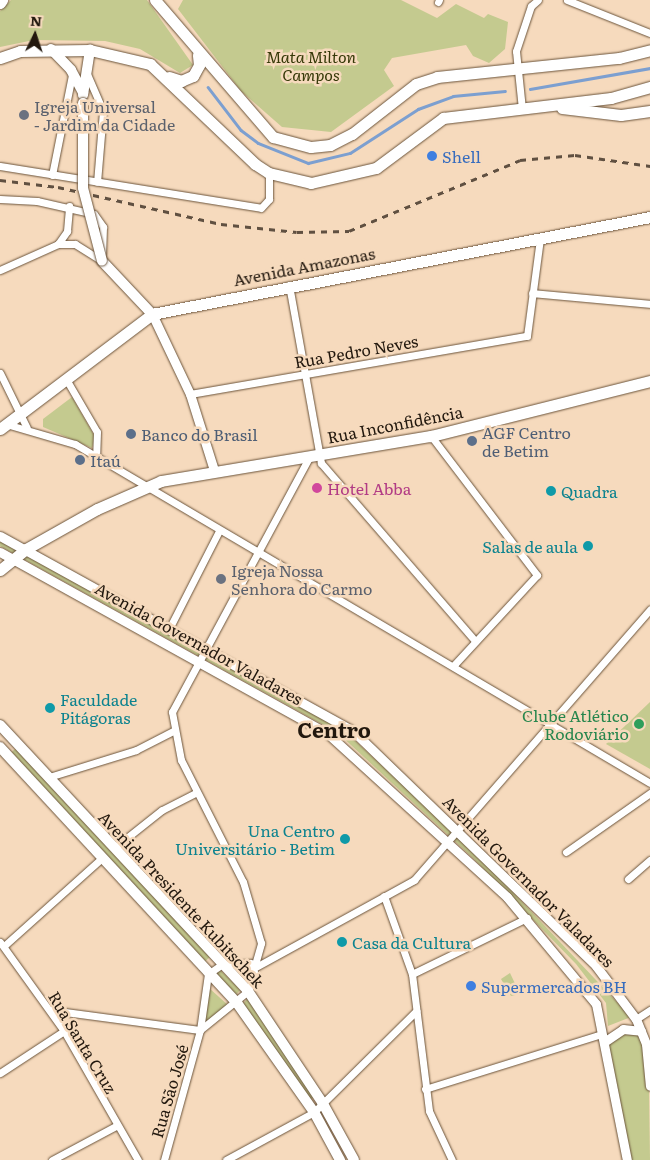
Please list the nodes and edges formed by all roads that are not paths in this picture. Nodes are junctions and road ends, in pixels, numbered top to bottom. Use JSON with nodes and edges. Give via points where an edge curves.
{"nodes":[{"id":1,"x":155,"y":0,"type":"edge"},
{"id":2,"x":538,"y":0,"type":"edge"},
{"id":3,"x":567,"y":0,"type":"edge"},
{"id":4,"x":650,"y":33,"type":"edge"},
{"id":5,"x":51,"y":49,"type":"junction"},
{"id":6,"x":90,"y":50,"type":"junction"},
{"id":7,"x":650,"y":50,"type":"edge"},
{"id":8,"x":198,"y":55,"type":"junction"},
{"id":9,"x":0,"y":58,"type":"edge"},
{"id":10,"x":71,"y":70,"type":"junction"},
{"id":11,"x":516,"y":71,"type":"junction"},
{"id":12,"x":88,"y":74,"type":"junction"},
{"id":13,"x":168,"y":76,"type":"junction"},
{"id":14,"x":650,"y":87,"type":"edge"},
{"id":15,"x":83,"y":98,"type":"junction"},
{"id":16,"x":542,"y":106,"type":"junction"},
{"id":17,"x":522,"y":108,"type":"junction"},
{"id":18,"x":650,"y":111,"type":"edge"},
{"id":19,"x":0,"y":166,"type":"edge"},
{"id":20,"x":270,"y":173,"type":"junction"},
{"id":21,"x":52,"y":174,"type":"junction"},
{"id":22,"x":97,"y":182,"type":"junction"},
{"id":23,"x":0,"y":199,"type":"edge"},
{"id":24,"x":69,"y":206,"type":"junction"},
{"id":25,"x":650,"y":217,"type":"edge"},
{"id":26,"x":540,"y":239,"type":"junction"},
{"id":27,"x":58,"y":244,"type":"junction"},
{"id":28,"x":102,"y":261,"type":"junction"},
{"id":29,"x":0,"y":270,"type":"edge"},
{"id":30,"x":289,"y":285,"type":"junction"},
{"id":31,"x":532,"y":293,"type":"junction"},
{"id":32,"x":650,"y":304,"type":"edge"},
{"id":33,"x":152,"y":314,"type":"junction"},
{"id":34,"x":0,"y":373,"type":"edge"},
{"id":35,"x":303,"y":374,"type":"junction"},
{"id":36,"x":66,"y":379,"type":"junction"},
{"id":37,"x":650,"y":381,"type":"edge"},
{"id":38,"x":190,"y":394,"type":"junction"},
{"id":39,"x":22,"y":412,"type":"junction"},
{"id":40,"x":3,"y":426,"type":"edge"},
{"id":41,"x":27,"y":428,"type":"junction"},
{"id":42,"x":431,"y":436,"type":"junction"},
{"id":43,"x":315,"y":456,"type":"junction"},
{"id":44,"x":96,"y":457,"type":"junction"},
{"id":45,"x":214,"y":470,"type":"junction"},
{"id":46,"x":144,"y":487,"type":"junction"},
{"id":47,"x":220,"y":530,"type":"junction"},
{"id":48,"x":0,"y":536,"type":"edge"},
{"id":49,"x":26,"y":549,"type":"junction"},
{"id":50,"x":0,"y":552,"type":"edge"},
{"id":51,"x":258,"y":552,"type":"junction"},
{"id":52,"x":13,"y":559,"type":"junction"},
{"id":53,"x":0,"y":570,"type":"edge"},
{"id":54,"x":650,"y":609,"type":"edge"},
{"id":55,"x":169,"y":629,"type":"junction"},
{"id":56,"x":475,"y":641,"type":"junction"},
{"id":57,"x":205,"y":650,"type":"junction"},
{"id":58,"x":200,"y":660,"type":"junction"},
{"id":59,"x":452,"y":666,"type":"junction"},
{"id":60,"x":553,"y":724,"type":"junction"},
{"id":61,"x":0,"y":725,"type":"edge"},
{"id":62,"x":173,"y":731,"type":"junction"},
{"id":63,"x":15,"y":741,"type":"junction"},
{"id":64,"x":1,"y":751,"type":"edge"},
{"id":65,"x":49,"y":777,"type":"junction"},
{"id":66,"x":650,"y":783,"type":"edge"},
{"id":67,"x":196,"y":793,"type":"junction"},
{"id":68,"x":650,"y":793,"type":"edge"},
{"id":69,"x":459,"y":830,"type":"junction"},
{"id":70,"x":446,"y":843,"type":"junction"},
{"id":71,"x":114,"y":848,"type":"junction"},
{"id":72,"x":566,"y":852,"type":"dead end"},
{"id":73,"x":102,"y":858,"type":"junction"},
{"id":74,"x":650,"y":860,"type":"edge"},
{"id":75,"x":628,"y":879,"type":"dead end"},
{"id":76,"x":384,"y":896,"type":"junction"},
{"id":77,"x":527,"y":918,"type":"junction"},
{"id":78,"x":2,"y":944,"type":"edge"},
{"id":79,"x":221,"y":965,"type":"junction"},
{"id":80,"x":254,"y":968,"type":"junction"},
{"id":81,"x":208,"y":974,"type":"junction"},
{"id":82,"x":412,"y":974,"type":"junction"},
{"id":83,"x":248,"y":991,"type":"junction"},
{"id":84,"x":237,"y":1003,"type":"junction"},
{"id":85,"x":50,"y":1010,"type":"junction"},
{"id":86,"x":650,"y":1010,"type":"edge"},
{"id":87,"x":416,"y":1011,"type":"junction"},
{"id":88,"x":636,"y":1019,"type":"junction"},
{"id":89,"x":200,"y":1030,"type":"junction"},
{"id":90,"x":64,"y":1031,"type":"junction"},
{"id":91,"x":640,"y":1031,"type":"junction"},
{"id":92,"x":603,"y":1038,"type":"junction"},
{"id":93,"x":0,"y":1073,"type":"edge"},
{"id":94,"x":650,"y":1086,"type":"edge"},
{"id":95,"x":425,"y":1089,"type":"junction"},
{"id":96,"x":322,"y":1102,"type":"junction"},
{"id":97,"x":314,"y":1112,"type":"junction"},
{"id":98,"x":116,"y":1126,"type":"junction"},
{"id":99,"x":52,"y":1160,"type":"edge"},
{"id":100,"x":138,"y":1160,"type":"edge"},
{"id":101,"x":164,"y":1160,"type":"edge"},
{"id":102,"x":226,"y":1160,"type":"edge"},
{"id":103,"x":340,"y":1160,"type":"edge"},
{"id":104,"x":354,"y":1160,"type":"edge"},
{"id":105,"x":452,"y":1160,"type":"edge"},
{"id":106,"x":627,"y":1160,"type":"edge"}],
"edges":[{"from":1,"to":8,"type":"main road"},
{"from":2,"to":11,"type":"street","via":[[523,26]]},
{"from":3,"to":4,"type":"street"},
{"from":5,"to":6,"type":"main road"},
{"from":5,"to":9,"type":"main road"},
{"from":5,"to":10,"type":"main road"},
{"from":6,"to":12,"type":"main road"},
{"from":6,"to":13,"type":"main road","via":[[150,64]]},
{"from":7,"to":11,"type":"main road"},
{"from":8,"to":11,"type":"main road","via":[[273,137],[311,147],[330,145],[352,134],[416,84],[437,77]]},
{"from":8,"to":13,"type":"main road","via":[[200,65],[193,76],[181,81]]},
{"from":10,"to":15,"type":"main road"},
{"from":10,"to":21,"type":"street","via":[[72,86]]},
{"from":11,"to":17,"type":"street"},
{"from":12,"to":15,"type":"main road"},
{"from":12,"to":22,"type":"street","via":[[103,112]]},
{"from":13,"to":20,"type":"main road","via":[[214,128]]},
{"from":14,"to":16,"type":"main road","via":[[611,98]]},
{"from":15,"to":28,"type":"main road","bridge":true,"via":[[83,188]]},
{"from":16,"to":17,"type":"main road"},
{"from":16,"to":18,"type":"main road","via":[[621,115]]},
{"from":17,"to":20,"type":"main road","via":[[443,118],[376,168],[337,180],[310,183]]},
{"from":19,"to":21,"type":"street"},
{"from":20,"to":22,"type":"street","via":[[269,199],[261,208]]},
{"from":21,"to":22,"type":"street"},
{"from":23,"to":24,"type":"street"},
{"from":24,"to":27,"type":"street","via":[[68,225]]},
{"from":24,"to":28,"type":"street","via":[[94,214],[99,220],[104,232]]},
{"from":25,"to":26,"type":"main road","name":"Avenida Amazonas"},
{"from":26,"to":30,"type":"main road","name":"Avenida Amazonas"},
{"from":26,"to":31,"type":"street"},
{"from":27,"to":28,"type":"street","via":[[75,244]]},
{"from":27,"to":29,"type":"street"},
{"from":28,"to":33,"type":"main road"},
{"from":30,"to":33,"type":"main road","name":"Avenida Amazonas"},
{"from":30,"to":35,"type":"street"},
{"from":31,"to":32,"type":"street"},
{"from":31,"to":35,"type":"street","name":"Rua Pedro Neves","via":[[527,336]]},
{"from":33,"to":36,"type":"main road","name":"Avenida Amazonas"},
{"from":33,"to":38,"type":"street"},
{"from":34,"to":39,"type":"street"},
{"from":35,"to":38,"type":"street","name":"Rua Pedro Neves"},
{"from":35,"to":43,"type":"street"},
{"from":36,"to":39,"type":"main road","name":"Avenida Amazonas"},
{"from":36,"to":44,"type":"street","via":[[82,400],[97,432]]},
{"from":37,"to":42,"type":"main road","name":"Rua Inconfidência"},
{"from":38,"to":45,"type":"street"},
{"from":39,"to":40,"type":"main road","name":"Avenida Amazonas"},
{"from":39,"to":41,"type":"street"},
{"from":40,"to":41,"type":"street"},
{"from":41,"to":44,"type":"street"},
{"from":42,"to":43,"type":"main road","name":"Rua Inconfidência"},
{"from":42,"to":56,"type":"street","via":[[537,574]]},
{"from":43,"to":45,"type":"main road","name":"Rua Inconfidência"},
{"from":43,"to":51,"type":"street"},
{"from":43,"to":56,"type":"street"},
{"from":44,"to":46,"type":"street"},
{"from":45,"to":46,"type":"main road","name":"Rua Inconfidência"},
{"from":46,"to":47,"type":"street"},
{"from":46,"to":49,"type":"main road","name":"Rua Inconfidência"},
{"from":47,"to":51,"type":"street"},
{"from":47,"to":55,"type":"street"},
{"from":48,"to":49,"type":"street","name":"Avenida Governador Valadares"},
{"from":49,"to":52,"type":"main road","name":"Rua Inconfidência"},
{"from":49,"to":55,"type":"street","name":"Avenida Governador Valadares"},
{"from":50,"to":52,"type":"street","name":"Avenida Governador Valadares"},
{"from":51,"to":57,"type":"street"},
{"from":51,"to":59,"type":"street"},
{"from":52,"to":53,"type":"main road","name":"Rua Inconfidência"},
{"from":52,"to":58,"type":"street","name":"Avenida Governador Valadares"},
{"from":54,"to":60,"type":"street"},
{"from":55,"to":57,"type":"street","name":"Avenida Governador Valadares"},
{"from":56,"to":59,"type":"street"},
{"from":57,"to":58,"type":"street"},
{"from":57,"to":69,"type":"street","name":"Avenida Governador Valadares","via":[[353,731]]},
{"from":58,"to":62,"type":"street","via":[[172,712]]},
{"from":58,"to":70,"type":"street","name":"Avenida Governador Valadares","via":[[328,734]]},
{"from":59,"to":60,"type":"street"},
{"from":60,"to":66,"type":"street"},
{"from":60,"to":69,"type":"street"},
{"from":61,"to":63,"type":"main road","name":"Avenida Presidente Kubitschek"},
{"from":62,"to":65,"type":"street","via":[[136,750]]},
{"from":62,"to":67,"type":"street"},
{"from":63,"to":64,"type":"street"},
{"from":63,"to":65,"type":"main road","name":"Avenida Presidente Kubitschek"},
{"from":64,"to":73,"type":"main road","name":"Avenida Presidente Kubitschek"},
{"from":65,"to":71,"type":"main road","name":"Avenida Presidente Kubitschek"},
{"from":67,"to":71,"type":"street","via":[[162,810]]},
{"from":67,"to":80,"type":"street","via":[[243,882],[261,943]]},
{"from":68,"to":72,"type":"street"},
{"from":69,"to":70,"type":"street"},
{"from":69,"to":88,"type":"street","name":"Avenida Governador Valadares","via":[[596,966]]},
{"from":70,"to":76,"type":"street","via":[[414,880]]},
{"from":70,"to":77,"type":"street","name":"Avenida Governador Valadares"},
{"from":71,"to":79,"type":"main road","name":"Avenida Presidente Kubitschek"},
{"from":73,"to":78,"type":"street"},
{"from":73,"to":81,"type":"main road","name":"Avenida Presidente Kubitschek"},
{"from":74,"to":75,"type":"street"},
{"from":76,"to":80,"type":"street"},
{"from":76,"to":82,"type":"street"},
{"from":77,"to":82,"type":"street"},
{"from":77,"to":92,"type":"street","name":"Avenida Governador Valadares","via":[[590,992]]},
{"from":78,"to":85,"type":"street","name":"Rua Santa Cruz"},
{"from":79,"to":80,"type":"street","via":[[242,961]]},
{"from":79,"to":81,"type":"street"},
{"from":79,"to":83,"type":"main road","name":"Avenida Presidente Kubitschek"},
{"from":80,"to":83,"type":"street"},
{"from":81,"to":84,"type":"main road","name":"Avenida Presidente Kubitschek"},
{"from":81,"to":89,"type":"street","name":"Rua São José"},
{"from":82,"to":87,"type":"street"},
{"from":83,"to":84,"type":"street"},
{"from":83,"to":96,"type":"main road","name":"Avenida Presidente Kubitschek"},
{"from":84,"to":89,"type":"street"},
{"from":84,"to":97,"type":"main road","name":"Avenida Presidente Kubitschek"},
{"from":85,"to":89,"type":"street"},
{"from":85,"to":90,"type":"street","name":"Rua Santa Cruz"},
{"from":86,"to":88,"type":"street"},
{"from":87,"to":95,"type":"street"},
{"from":87,"to":96,"type":"street"},
{"from":88,"to":91,"type":"street","name":"Avenida Governador Valadares"},
{"from":88,"to":92,"type":"street"},
{"from":89,"to":101,"type":"street","name":"Rua São José"},
{"from":90,"to":93,"type":"street"},
{"from":90,"to":98,"type":"street","name":"Rua Santa Cruz"},
{"from":91,"to":92,"type":"street","via":[[623,1029]]},
{"from":91,"to":94,"type":"street","name":"Avenida Governador Valadares"},
{"from":92,"to":95,"type":"street"},
{"from":92,"to":106,"type":"street","name":"Avenida Governador Valadares"},
{"from":95,"to":105,"type":"street","via":[[434,1127]]},
{"from":96,"to":97,"type":"street"},
{"from":96,"to":104,"type":"main road","name":"Avenida Presidente Kubitschek"},
{"from":97,"to":102,"type":"street"},
{"from":97,"to":103,"type":"main road","name":"Avenida Presidente Kubitschek"},
{"from":98,"to":99,"type":"street"},
{"from":98,"to":100,"type":"street","name":"Rua Santa Cruz"}]}
